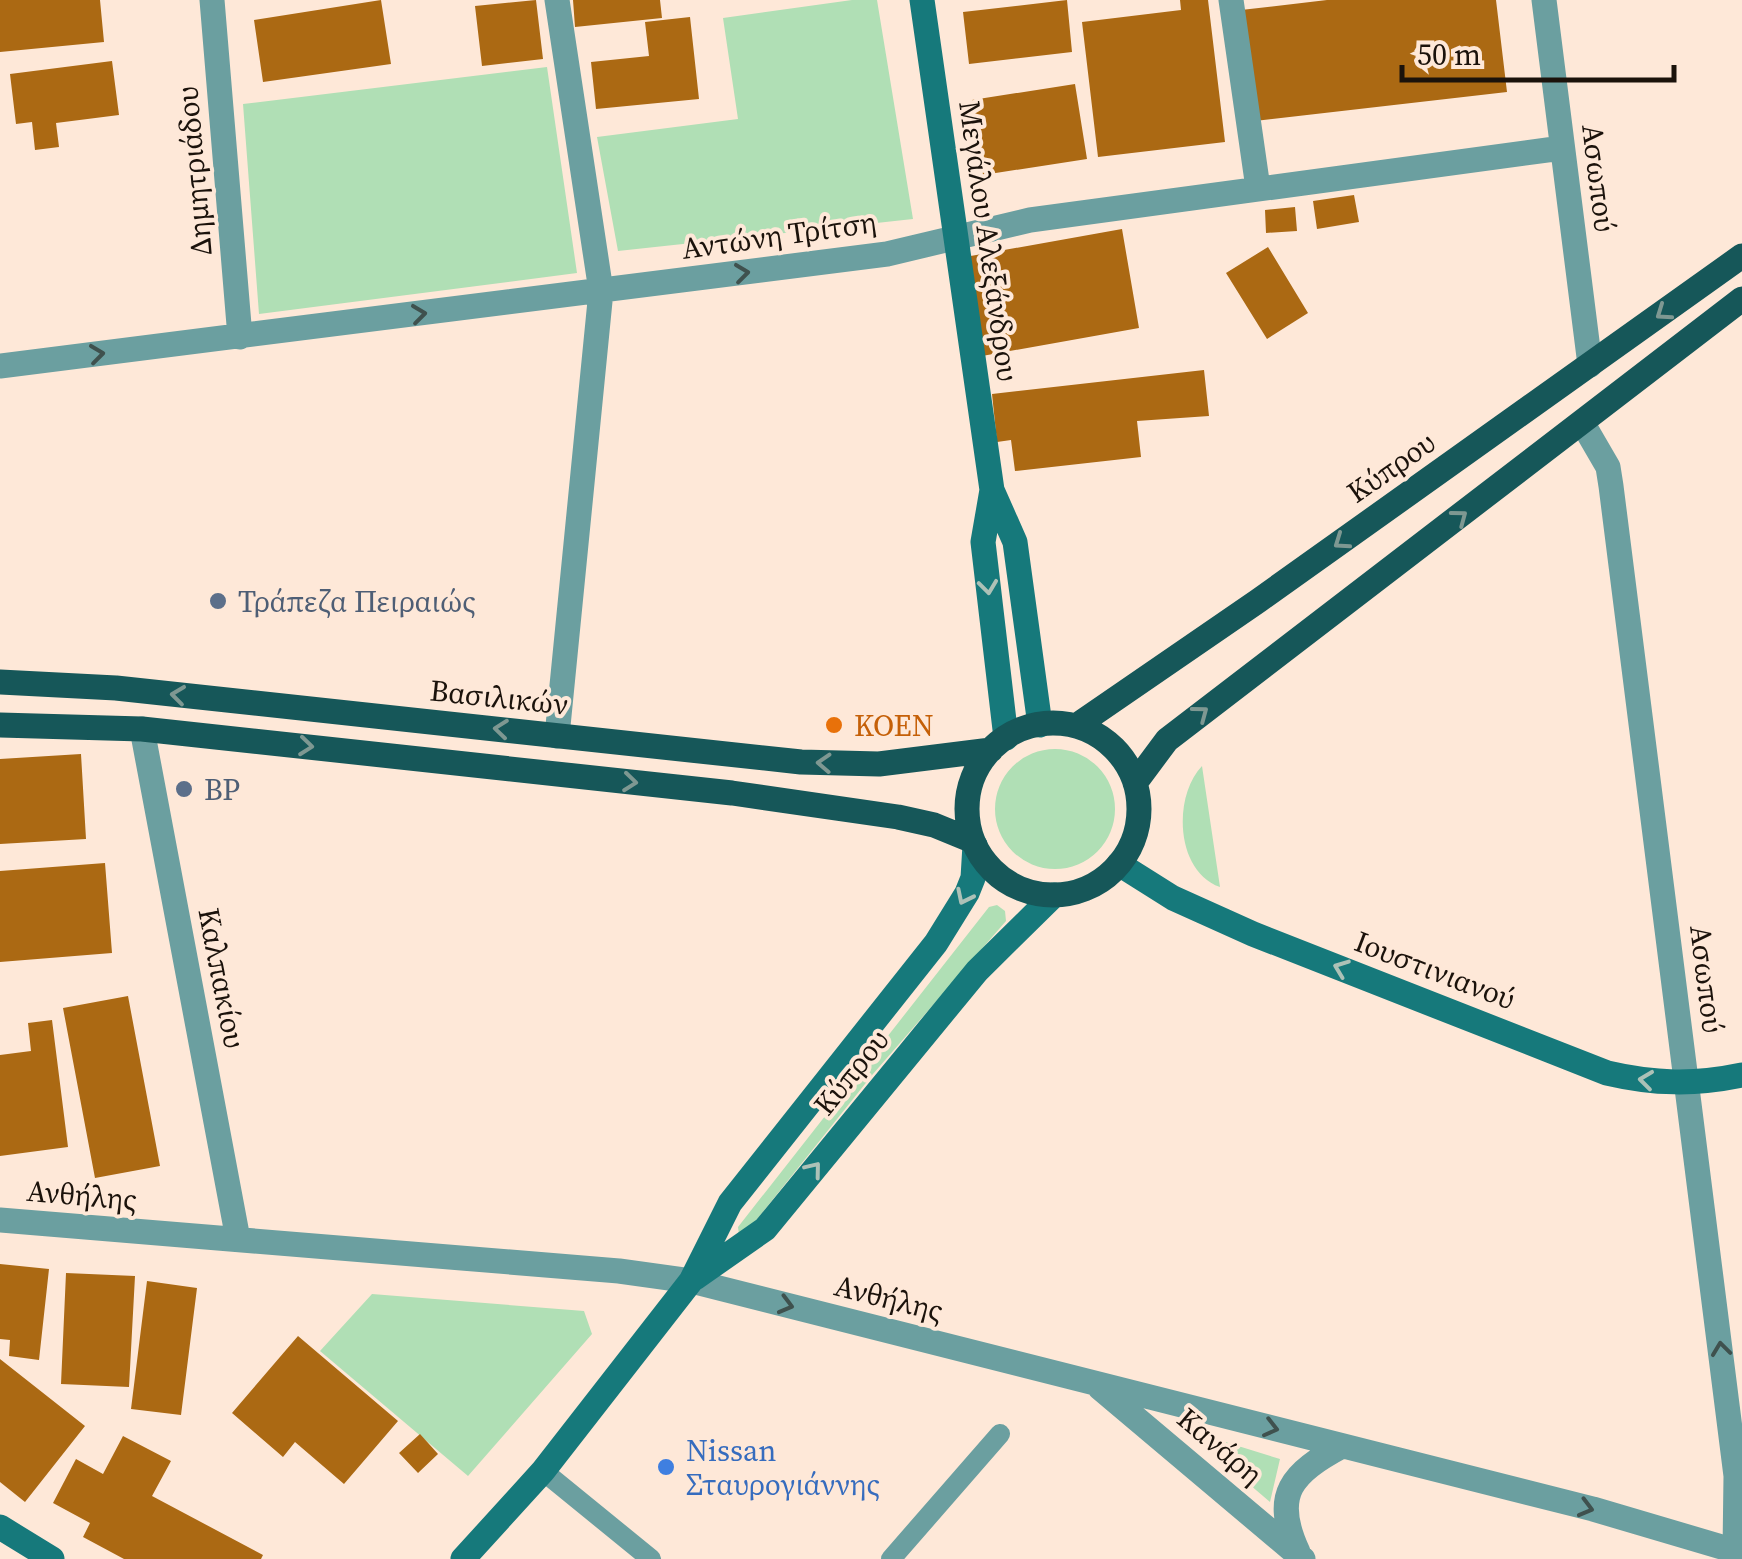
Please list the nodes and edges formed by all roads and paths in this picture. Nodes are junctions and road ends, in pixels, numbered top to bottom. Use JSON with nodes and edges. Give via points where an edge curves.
{"nodes":[{"id":1,"x":212,"y":0,"type":"edge"},
{"id":2,"x":557,"y":0,"type":"edge"},
{"id":3,"x":922,"y":0,"type":"edge"},
{"id":4,"x":1231,"y":0,"type":"edge"},
{"id":5,"x":1544,"y":0,"type":"edge"},
{"id":6,"x":1562,"y":148,"type":"junction"},
{"id":7,"x":1258,"y":188,"type":"junction"},
{"id":8,"x":956,"y":237,"type":"junction"},
{"id":9,"x":1742,"y":256,"type":"edge"},
{"id":10,"x":601,"y":291,"type":"junction"},
{"id":11,"x":1742,"y":299,"type":"edge"},
{"id":12,"x":240,"y":337,"type":"junction"},
{"id":13,"x":1590,"y":365,"type":"junction"},
{"id":14,"x":0,"y":366,"type":"edge"},
{"id":15,"x":1583,"y":424,"type":"junction"},
{"id":16,"x":992,"y":490,"type":"junction"},
{"id":17,"x":0,"y":682,"type":"edge"},
{"id":18,"x":0,"y":725,"type":"edge"},
{"id":19,"x":1040,"y":725,"type":"junction"},
{"id":20,"x":1076,"y":726,"type":"junction"},
{"id":21,"x":142,"y":729,"type":"junction"},
{"id":22,"x":556,"y":736,"type":"junction"},
{"id":23,"x":998,"y":744,"type":"junction"},
{"id":24,"x":1135,"y":783,"type":"junction"},
{"id":25,"x":974,"y":843,"type":"junction"},
{"id":26,"x":1119,"y":864,"type":"junction"},
{"id":27,"x":1054,"y":895,"type":"junction"},
{"id":28,"x":1742,"y":1075,"type":"edge"},
{"id":29,"x":1688,"y":1084,"type":"junction"},
{"id":30,"x":0,"y":1220,"type":"edge"},
{"id":31,"x":238,"y":1239,"type":"junction"},
{"id":32,"x":692,"y":1281,"type":"junction"},
{"id":33,"x":1094,"y":1384,"type":"junction"},
{"id":34,"x":1000,"y":1434,"type":"dead end"},
{"id":35,"x":1342,"y":1446,"type":"junction"},
{"id":36,"x":544,"y":1471,"type":"junction"},
{"id":37,"x":0,"y":1527,"type":"edge"},
{"id":38,"x":1739,"y":1552,"type":"edge"},
{"id":39,"x":1301,"y":1558,"type":"edge"},
{"id":40,"x":52,"y":1559,"type":"edge"},
{"id":41,"x":464,"y":1559,"type":"edge"},
{"id":42,"x":651,"y":1559,"type":"edge"},
{"id":43,"x":892,"y":1559,"type":"edge"}],
"edges":[{"from":1,"to":12,"type":"street","name":"Δημητριάδου"},
{"from":2,"to":10,"type":"street"},
{"from":3,"to":8,"type":"street","name":"Μεγάλου Αλεξάνδρου"},
{"from":4,"to":7,"type":"street"},
{"from":5,"to":6,"type":"street","name":"Ασωπού"},
{"from":6,"to":7,"type":"street","name":"Αντώνη Τρίτση"},
{"from":6,"to":13,"type":"street","name":"Ασωπού"},
{"from":7,"to":8,"type":"street","name":"Αντώνη Τρίτση"},
{"from":10,"to":8,"type":"street","name":"Αντώνη Τρίτση","one_way":true,"via":[[886,254]]},
{"from":8,"to":16,"type":"street","name":"Μεγάλου Αλεξάνδρου"},
{"from":9,"to":13,"type":"main road","name":"Κύπρου","one_way":true},
{"from":12,"to":10,"type":"street","name":"Αντώνη Τρίτση","one_way":true},
{"from":10,"to":22,"type":"street"},
{"from":11,"to":15,"type":"main road"},
{"from":14,"to":12,"type":"street","name":"Αντώνη Τρίτση","one_way":true},
{"from":13,"to":20,"type":"main road","name":"Κύπρου","one_way":true},
{"from":24,"to":15,"type":"main road","one_way":true,"via":[[1167,740]]},
{"from":15,"to":29,"type":"street","name":"Ασωπού","via":[[1608,467]]},
{"from":16,"to":19,"type":"street","name":"Μεγάλου Αλεξάνδρου","via":[[1015,542]]},
{"from":16,"to":23,"type":"street","name":"Μεγάλου Αλεξάνδρου","one_way":true,"via":[[983,542]]},
{"from":22,"to":17,"type":"main road","name":"Βασιλικών","one_way":true,"via":[[116,688]]},
{"from":18,"to":21,"type":"main road"},
{"from":19,"to":20,"type":"main road"},
{"from":19,"to":23,"type":"main road"},
{"from":20,"to":24,"type":"main road","via":[[1108,743]]},
{"from":21,"to":25,"type":"main road","one_way":true,"via":[[830,806],[920,822]]},
{"from":21,"to":31,"type":"street","name":"Καλπακίου"},
{"from":23,"to":22,"type":"main road","name":"Βασιλικών","one_way":true,"via":[[928,760],[837,764]]},
{"from":23,"to":25,"type":"main road","via":[[978,768],[968,798]]},
{"from":24,"to":26,"type":"main road","via":[[1136,832]]},
{"from":25,"to":27,"type":"main road","via":[[1007,881]]},
{"from":25,"to":32,"type":"street","name":"Κύπρου","one_way":true,"via":[[972,878],[951,920],[730,1203]]},
{"from":26,"to":27,"type":"main road","via":[[1090,886]]},
{"from":29,"to":26,"type":"street","name":"Ιουστινιανού","one_way":true,"via":[[1632,1080],[1595,1068],[1237,927]]},
{"from":32,"to":27,"type":"street","name":"Κύπρου","one_way":true,"via":[[765,1228],[976,971]]},
{"from":28,"to":29,"type":"street","name":"Ιουστινιανού"},
{"from":38,"to":29,"type":"street","name":"Ασωπού","one_way":true,"via":[[1736,1476]]},
{"from":30,"to":31,"type":"street","name":"Ανθήλης"},
{"from":31,"to":32,"type":"street","name":"Ανθήλης"},
{"from":32,"to":33,"type":"street","name":"Ανθήλης","one_way":true},
{"from":32,"to":36,"type":"street","name":"Κύπρου"},
{"from":33,"to":35,"type":"street","name":"Ανθήλης","one_way":true},
{"from":33,"to":39,"type":"street","name":"Κανάρη"},
{"from":34,"to":43,"type":"lane"},
{"from":35,"to":38,"type":"street","name":"Ανθήλης","one_way":true},
{"from":35,"to":39,"type":"street","via":[[1307,1465],[1290,1487],[1286,1520]]},
{"from":36,"to":41,"type":"street","name":"Κύπρου"},
{"from":36,"to":42,"type":"lane"},
{"from":37,"to":40,"type":"street"}]}
